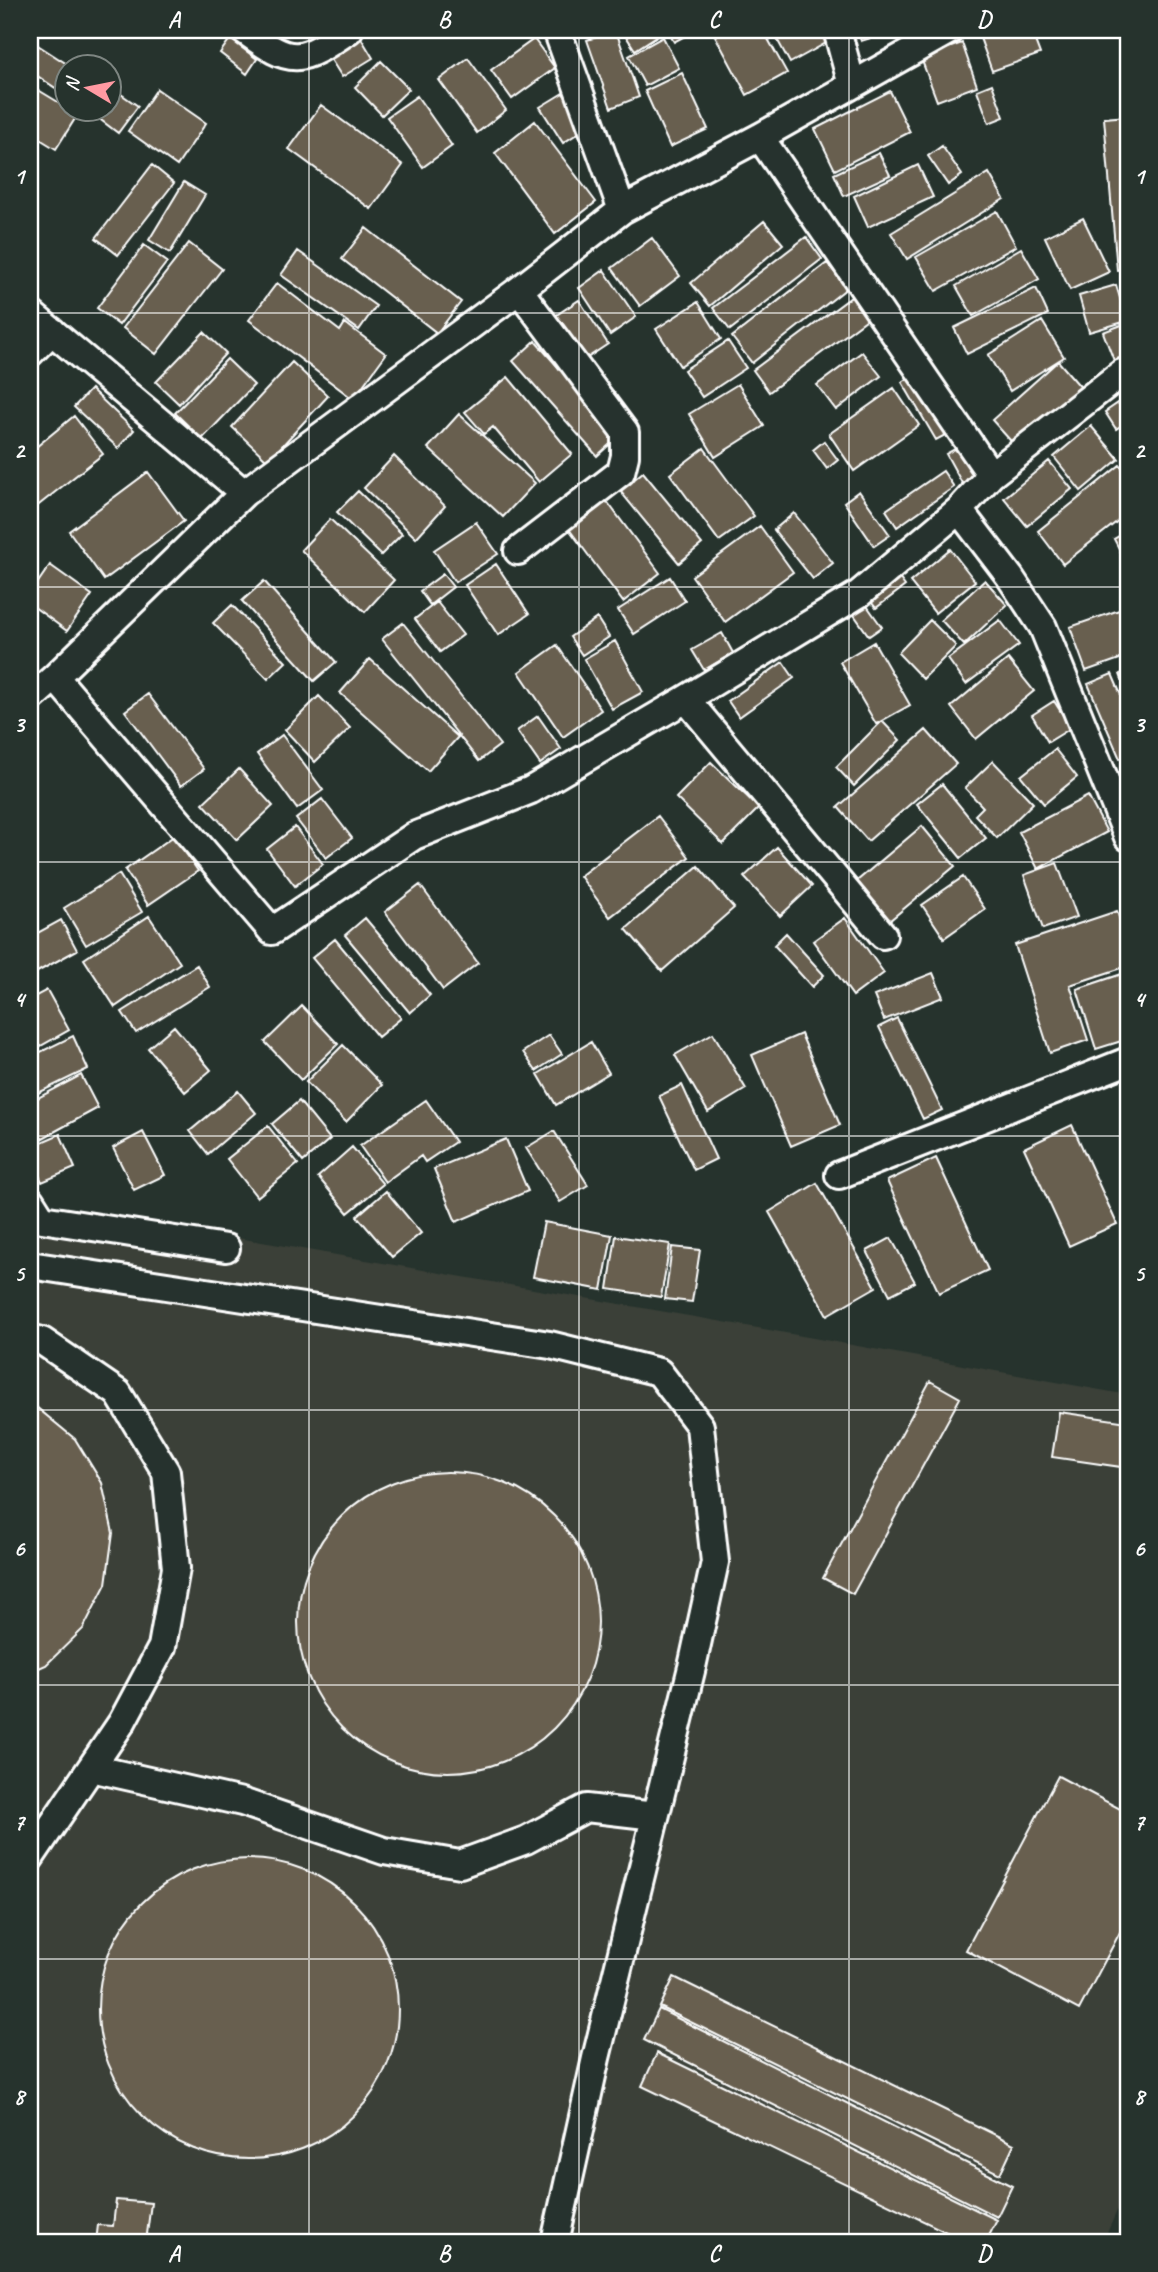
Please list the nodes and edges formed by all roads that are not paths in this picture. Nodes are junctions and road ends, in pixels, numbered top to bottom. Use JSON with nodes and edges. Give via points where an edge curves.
{"nodes":[{"id":1,"x":244,"y":30,"type":"edge"},
{"id":2,"x":349,"y":30,"type":"edge"},
{"id":3,"x":557,"y":30,"type":"edge"},
{"id":4,"x":837,"y":30,"type":"edge"},
{"id":5,"x":950,"y":30,"type":"edge"},
{"id":6,"x":852,"y":85,"type":"junction"},
{"id":7,"x":760,"y":137,"type":"junction"},
{"id":8,"x":622,"y":210,"type":"junction"},
{"id":9,"x":519,"y":290,"type":"junction"},
{"id":10,"x":30,"y":313,"type":"edge"},
{"id":11,"x":52,"y":331,"type":"junction"},
{"id":12,"x":30,"y":353,"type":"edge"},
{"id":13,"x":1128,"y":371,"type":"edge"},
{"id":14,"x":991,"y":475,"type":"junction"},
{"id":15,"x":244,"y":493,"type":"junction"},
{"id":16,"x":959,"y":510,"type":"junction"},
{"id":17,"x":518,"y":551,"type":"dead end"},
{"id":18,"x":55,"y":677,"type":"junction"},
{"id":19,"x":30,"y":699,"type":"edge"},
{"id":20,"x":686,"y":699,"type":"junction"},
{"id":21,"x":1128,"y":837,"type":"edge"},
{"id":22,"x":883,"y":935,"type":"dead end"},
{"id":23,"x":1128,"y":1061,"type":"edge"},
{"id":24,"x":839,"y":1175,"type":"dead end"},
{"id":25,"x":30,"y":1200,"type":"edge"},
{"id":26,"x":226,"y":1248,"type":"dead end"},
{"id":27,"x":30,"y":1265,"type":"edge"},
{"id":28,"x":30,"y":1338,"type":"edge"},
{"id":29,"x":91,"y":1768,"type":"junction"},
{"id":30,"x":655,"y":1816,"type":"junction"},
{"id":31,"x":30,"y":1858,"type":"edge"},
{"id":32,"x":555,"y":2242,"type":"edge"}],
"edges":[{"from":1,"to":2,"type":"street","via":[[288,57],[313,54]]},
{"from":3,"to":8,"type":"street"},
{"from":4,"to":6,"type":"street"},
{"from":5,"to":6,"type":"street"},
{"from":6,"to":7,"type":"street"},
{"from":7,"to":8,"type":"street"},
{"from":7,"to":14,"type":"street"},
{"from":8,"to":9,"type":"street"},
{"from":9,"to":15,"type":"street"},
{"from":9,"to":17,"type":"street","via":[[625,432],[625,456],[621,472]]},
{"from":10,"to":11,"type":"street"},
{"from":11,"to":12,"type":"street"},
{"from":11,"to":15,"type":"street"},
{"from":13,"to":14,"type":"street"},
{"from":14,"to":16,"type":"street"},
{"from":15,"to":18,"type":"street"},
{"from":16,"to":20,"type":"street","via":[[859,594]]},
{"from":16,"to":21,"type":"street","via":[[1043,627]]},
{"from":18,"to":19,"type":"street"},
{"from":18,"to":20,"type":"street","via":[[272,931],[414,836],[531,790]]},
{"from":20,"to":22,"type":"street"},
{"from":23,"to":24,"type":"street"},
{"from":25,"to":26,"type":"street","via":[[42,1219]]},
{"from":27,"to":30,"type":"street","via":[[550,1345],[659,1372],[700,1426],[715,1562]]},
{"from":28,"to":29,"type":"street","via":[[42,1341],[118,1393],[166,1472],[176,1568],[162,1647]]},
{"from":29,"to":30,"type":"street","via":[[242,1802],[384,1850],[460,1864],[526,1840],[586,1808]]},
{"from":29,"to":31,"type":"street"},
{"from":30,"to":32,"type":"street"}]}
